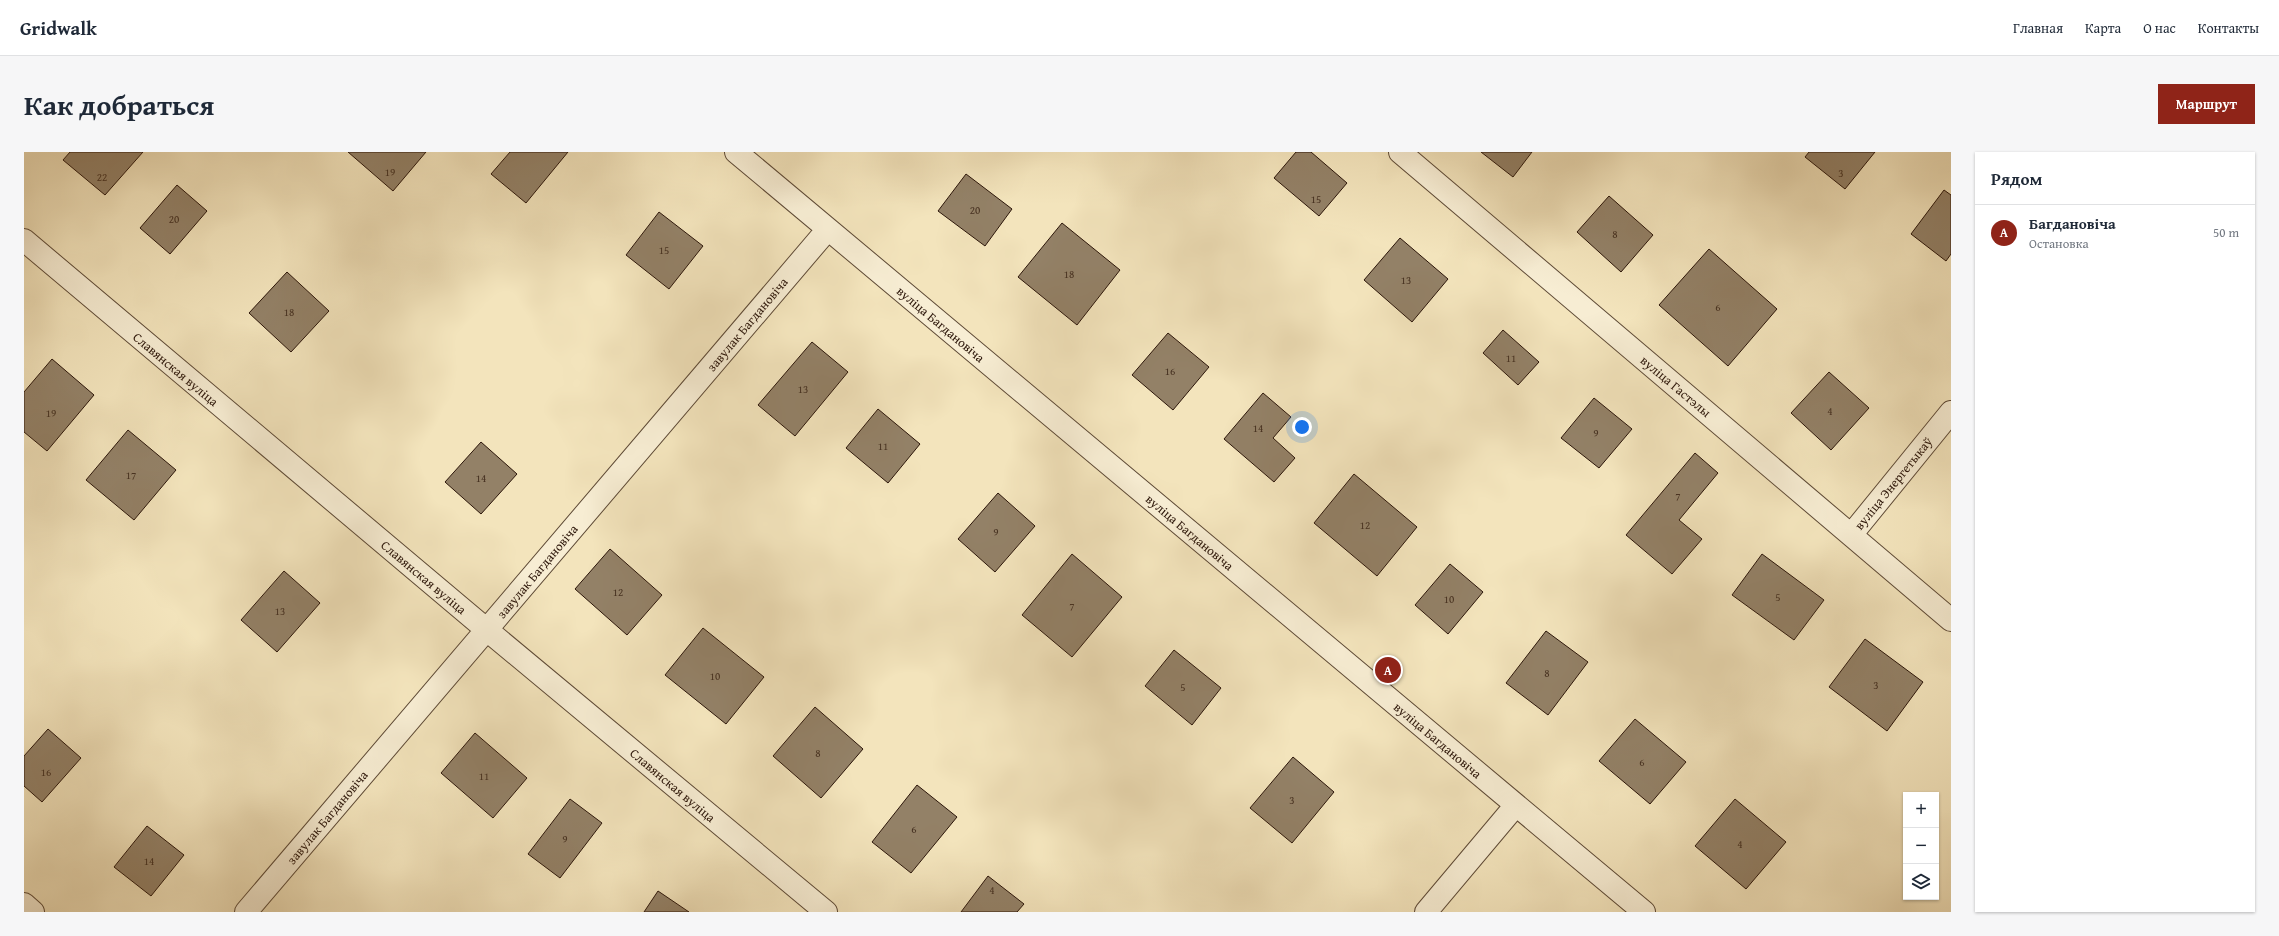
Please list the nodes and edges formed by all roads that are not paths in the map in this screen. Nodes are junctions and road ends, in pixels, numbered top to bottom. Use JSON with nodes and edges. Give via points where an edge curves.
{"nodes":[{"id":1,"x":736,"y":152,"type":"edge"},
{"id":2,"x":1400,"y":152,"type":"edge"},
{"id":3,"x":828,"y":229,"type":"junction"},
{"id":4,"x":24,"y":240,"type":"edge"},
{"id":5,"x":1951,"y":412,"type":"edge"},
{"id":6,"x":1851,"y":535,"type":"junction"},
{"id":7,"x":1951,"y":620,"type":"edge"},
{"id":8,"x":486,"y":630,"type":"junction"},
{"id":9,"x":1516,"y":805,"type":"junction"},
{"id":10,"x":24,"y":904,"type":"edge"},
{"id":11,"x":33,"y":912,"type":"edge"},
{"id":12,"x":246,"y":912,"type":"edge"},
{"id":13,"x":826,"y":912,"type":"edge"},
{"id":14,"x":1426,"y":912,"type":"edge"},
{"id":15,"x":1644,"y":912,"type":"edge"}],
"edges":[{"from":1,"to":3,"type":"street","name":"вуліца Багдановіча"},
{"from":2,"to":6,"type":"street","name":"вуліца Гастэлы"},
{"from":3,"to":8,"type":"street","name":"завулак Багдановіча"},
{"from":3,"to":9,"type":"street","name":"вуліца Багдановіча"},
{"from":4,"to":8,"type":"street","name":"Славянская вуліца"},
{"from":5,"to":6,"type":"street","name":"вуліца Энергетыкаў"},
{"from":6,"to":7,"type":"street","name":"вуліца Гастэлы"},
{"from":8,"to":12,"type":"street","name":"завулак Багдановіча"},
{"from":8,"to":13,"type":"street","name":"Славянская вуліца"},
{"from":9,"to":14,"type":"street"},
{"from":9,"to":15,"type":"street","name":"вуліца Багдановіча"},
{"from":10,"to":11,"type":"street"}]}
